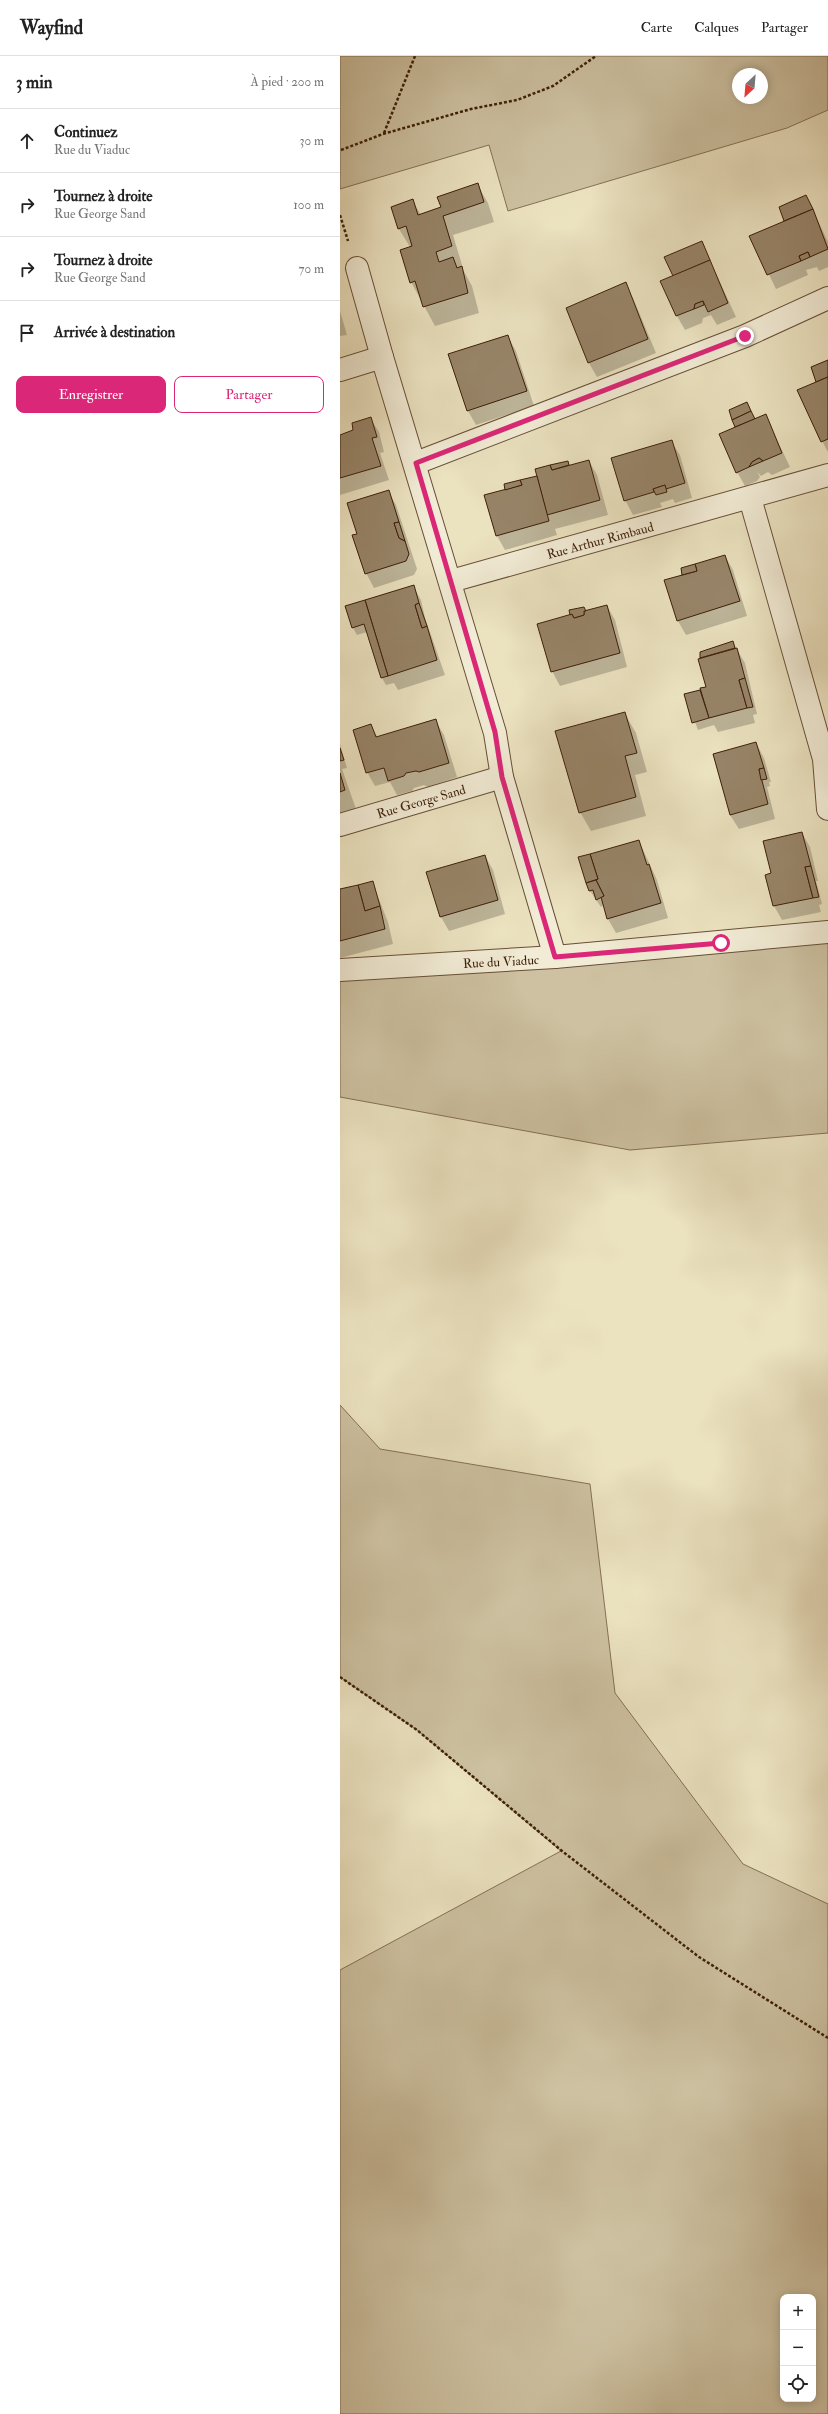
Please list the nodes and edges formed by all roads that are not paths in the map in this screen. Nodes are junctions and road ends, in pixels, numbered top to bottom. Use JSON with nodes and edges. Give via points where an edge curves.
{"nodes":[{"id":1,"x":357,"y":268,"type":"dead end"},
{"id":2,"x":828,"y":298,"type":"edge"},
{"id":3,"x":382,"y":357,"type":"junction"},
{"id":4,"x":340,"y":370,"type":"edge"},
{"id":5,"x":416,"y":463,"type":"junction"},
{"id":6,"x":828,"y":475,"type":"edge"},
{"id":7,"x":750,"y":498,"type":"junction"},
{"id":8,"x":451,"y":581,"type":"junction"},
{"id":9,"x":826,"y":758,"type":"edge"},
{"id":10,"x":502,"y":777,"type":"junction"},
{"id":11,"x":828,"y":809,"type":"edge"},
{"id":12,"x":340,"y":825,"type":"edge"},
{"id":13,"x":828,"y":932,"type":"edge"},
{"id":14,"x":555,"y":957,"type":"junction"},
{"id":15,"x":340,"y":970,"type":"edge"}],
"edges":[{"from":1,"to":3,"type":"street"},
{"from":2,"to":5,"type":"street","via":[[745,336]]},
{"from":3,"to":4,"type":"street"},
{"from":3,"to":5,"type":"street"},
{"from":5,"to":8,"type":"street"},
{"from":6,"to":7,"type":"street","name":"Rue Arthur Rimbaud"},
{"from":7,"to":8,"type":"street","name":"Rue Arthur Rimbaud"},
{"from":7,"to":9,"type":"street"},
{"from":8,"to":10,"type":"street","via":[[495,732]]},
{"from":9,"to":11,"type":"street"},
{"from":10,"to":12,"type":"street","name":"Rue George Sand"},
{"from":10,"to":14,"type":"street"},
{"from":13,"to":14,"type":"street","name":"Rue du Viaduc"},
{"from":14,"to":15,"type":"street","name":"Rue du Viaduc"}]}
